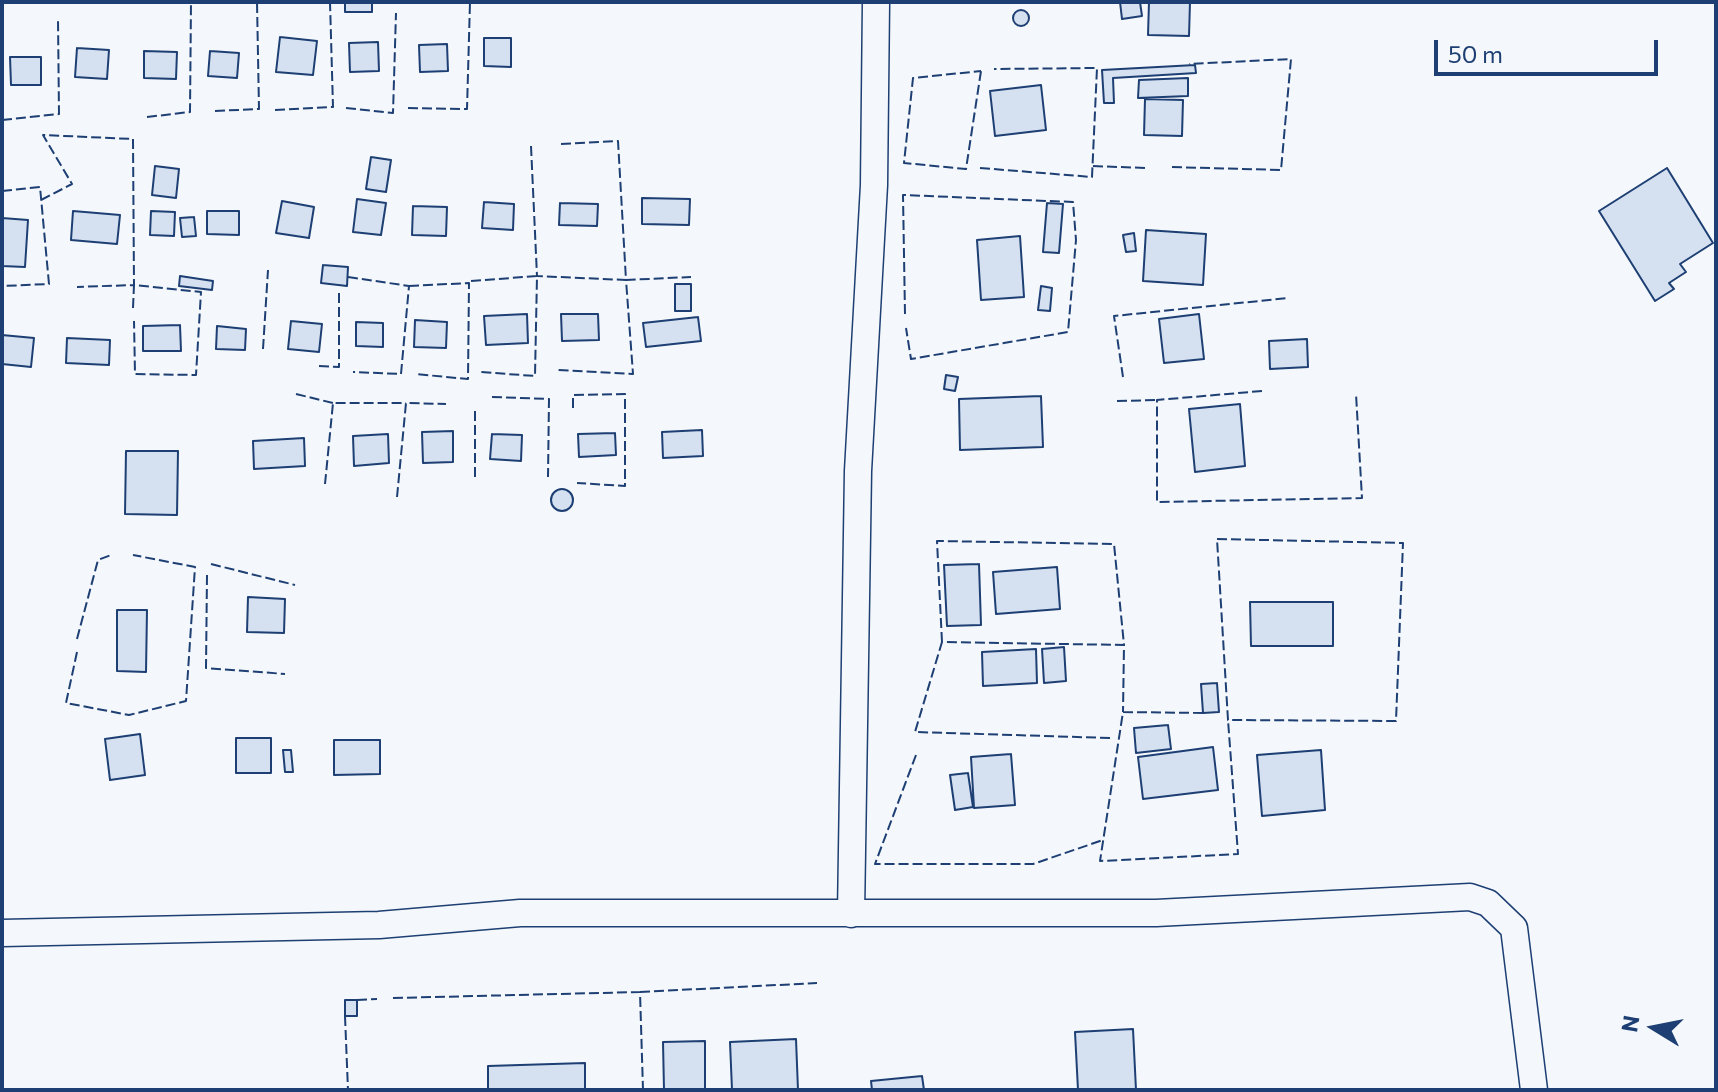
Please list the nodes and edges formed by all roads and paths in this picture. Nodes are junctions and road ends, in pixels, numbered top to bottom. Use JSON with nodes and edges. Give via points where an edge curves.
{"nodes":[{"id":1,"x":876,"y":2,"type":"edge"},
{"id":2,"x":851,"y":914,"type":"junction"},
{"id":3,"x":2,"y":933,"type":"edge"},
{"id":4,"x":1534,"y":1090,"type":"edge"}],
"edges":[{"from":1,"to":2,"type":"street","via":[[874,185],[858,471]]},
{"from":2,"to":3,"type":"street","via":[[520,913],[379,925]]},
{"from":2,"to":4,"type":"street","via":[[1156,913],[1470,897],[1488,903],[1514,928]]}]}
